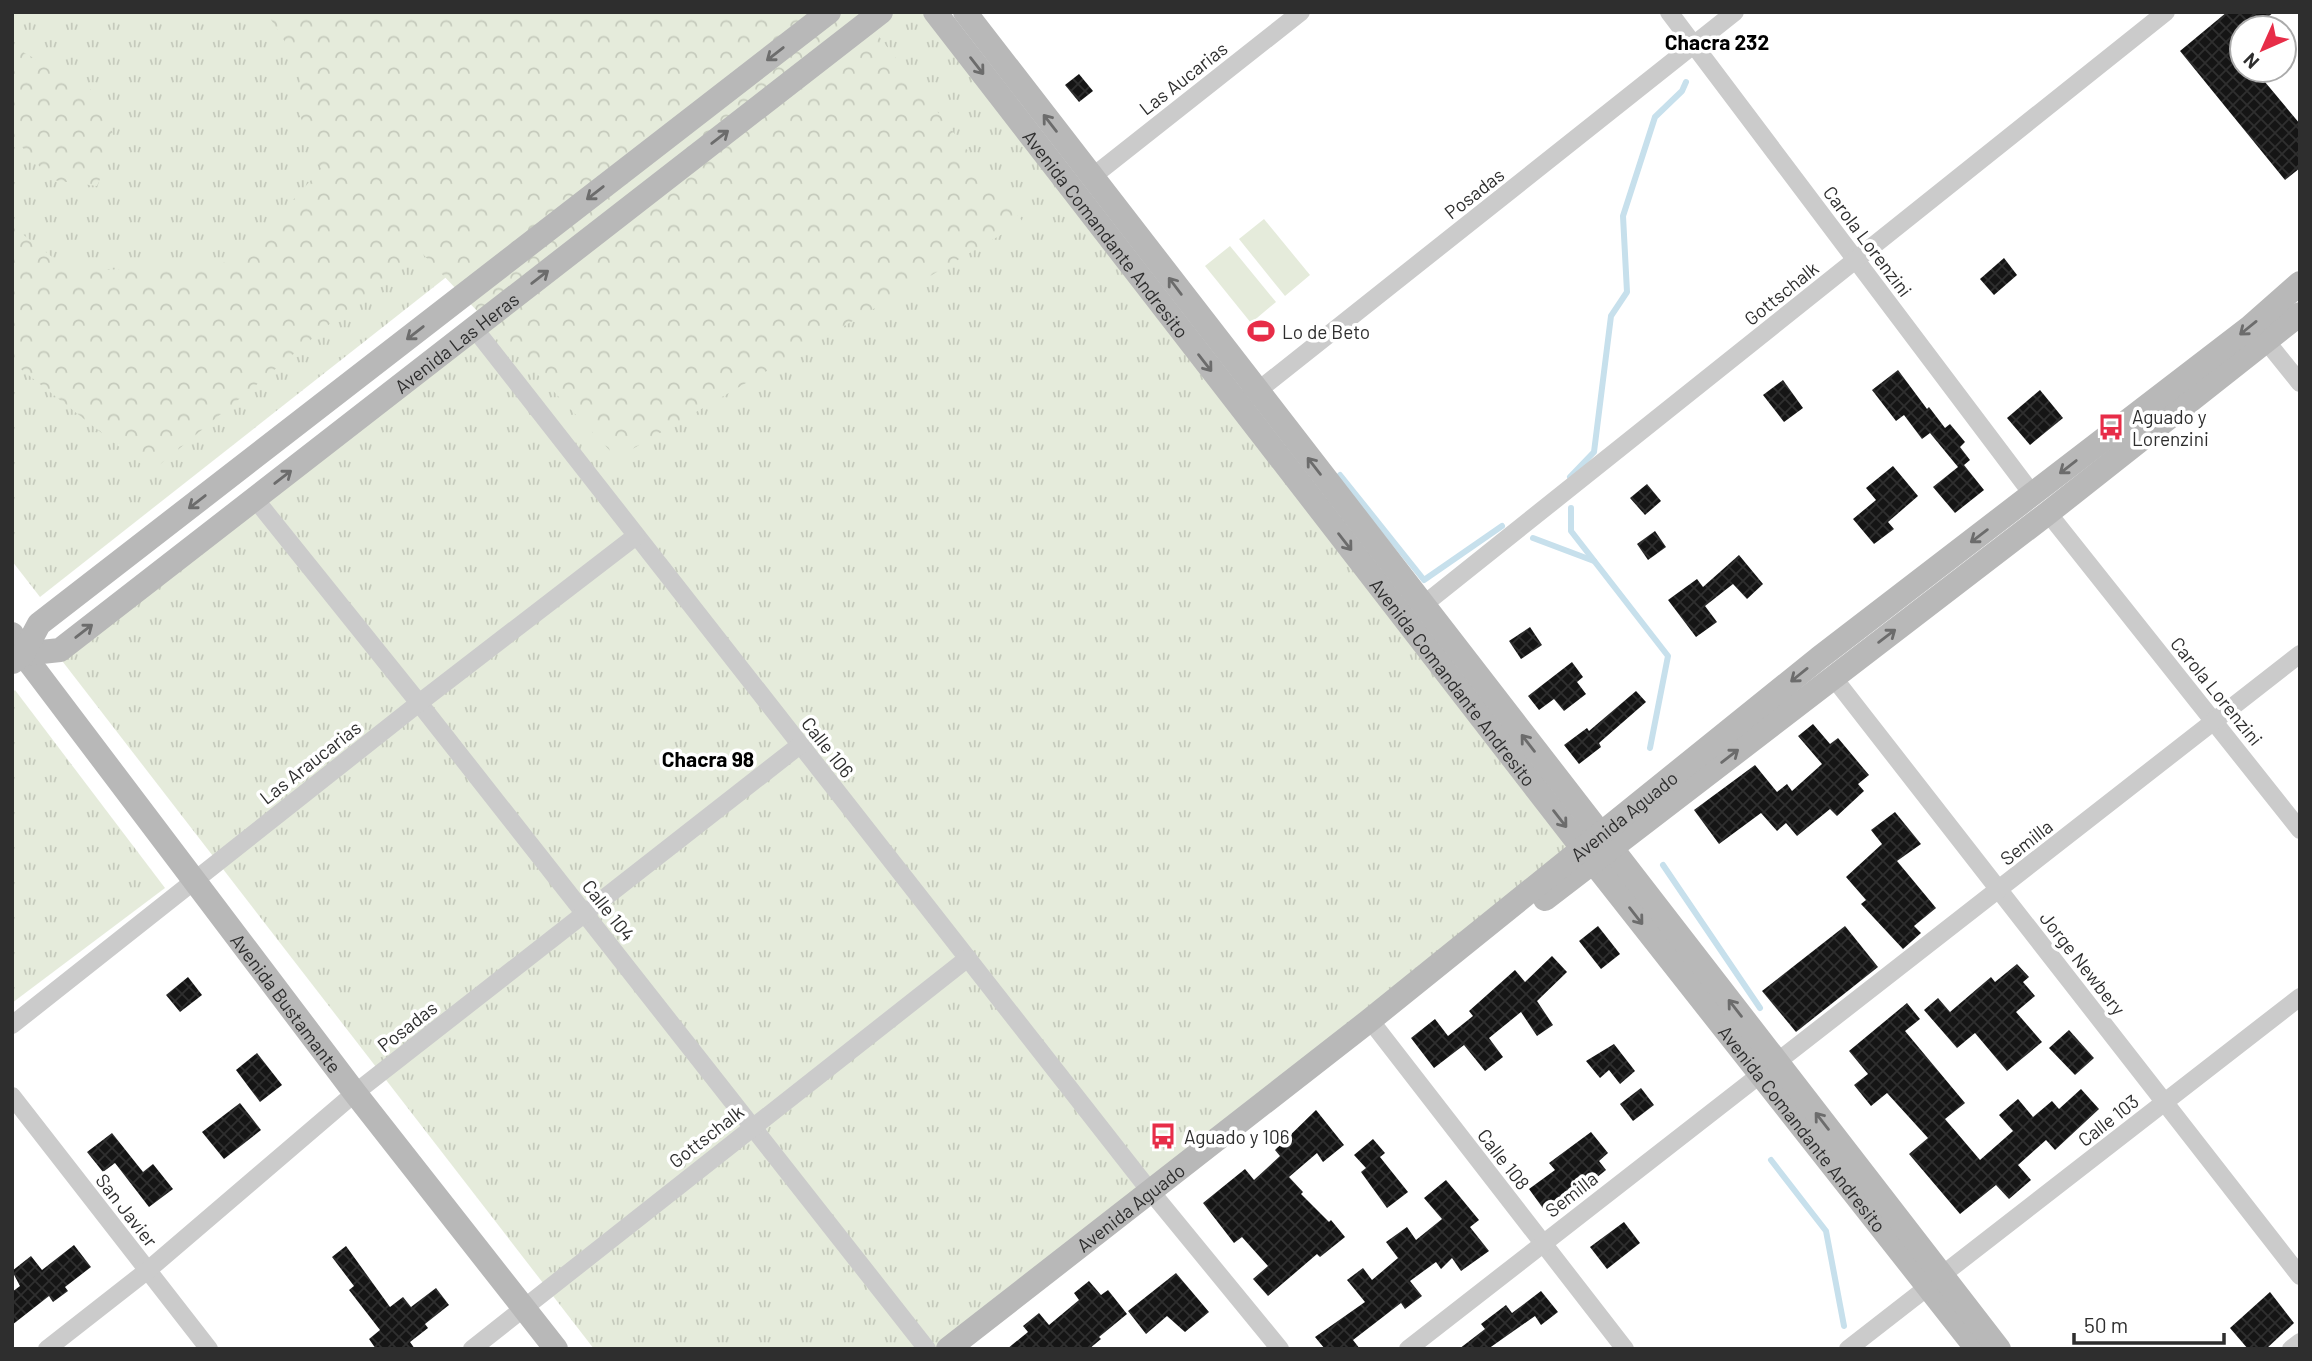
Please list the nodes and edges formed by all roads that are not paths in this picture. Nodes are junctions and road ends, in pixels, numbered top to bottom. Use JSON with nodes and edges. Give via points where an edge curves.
{"nodes":[{"id":1,"x":829,"y":12,"type":"edge"},
{"id":2,"x":881,"y":12,"type":"edge"},
{"id":3,"x":935,"y":12,"type":"edge"},
{"id":4,"x":965,"y":12,"type":"edge"},
{"id":5,"x":1301,"y":12,"type":"edge"},
{"id":6,"x":1669,"y":12,"type":"edge"},
{"id":7,"x":1735,"y":12,"type":"edge"},
{"id":8,"x":2166,"y":12,"type":"edge"},
{"id":9,"x":1694,"y":45,"type":"junction"},
{"id":10,"x":1092,"y":177,"type":"junction"},
{"id":11,"x":1856,"y":260,"type":"junction"},
{"id":12,"x":2300,"y":283,"type":"edge"},
{"id":13,"x":2300,"y":314,"type":"edge"},
{"id":14,"x":474,"y":328,"type":"junction"},
{"id":15,"x":2267,"y":342,"type":"junction"},
{"id":16,"x":2300,"y":383,"type":"edge"},
{"id":17,"x":1247,"y":399,"type":"junction"},
{"id":18,"x":255,"y":499,"type":"junction"},
{"id":19,"x":2040,"y":504,"type":"junction"},
{"id":20,"x":636,"y":536,"type":"junction"},
{"id":21,"x":1422,"y":606,"type":"junction"},
{"id":22,"x":15,"y":649,"type":"edge"},
{"id":23,"x":2300,"y":654,"type":"edge"},
{"id":24,"x":1833,"y":677,"type":"junction"},
{"id":25,"x":419,"y":702,"type":"junction"},
{"id":26,"x":2215,"y":720,"type":"junction"},
{"id":27,"x":800,"y":745,"type":"junction"},
{"id":28,"x":2300,"y":830,"type":"edge"},
{"id":29,"x":1597,"y":849,"type":"junction"},
{"id":30,"x":195,"y":881,"type":"junction"},
{"id":31,"x":1999,"y":890,"type":"junction"},
{"id":32,"x":585,"y":913,"type":"junction"},
{"id":33,"x":968,"y":958,"type":"junction"},
{"id":34,"x":2300,"y":997,"type":"edge"},
{"id":35,"x":12,"y":1025,"type":"edge"},
{"id":36,"x":1377,"y":1029,"type":"junction"},
{"id":37,"x":1769,"y":1068,"type":"junction"},
{"id":38,"x":355,"y":1093,"type":"junction"},
{"id":39,"x":12,"y":1096,"type":"edge"},
{"id":40,"x":2165,"y":1102,"type":"junction"},
{"id":41,"x":752,"y":1126,"type":"junction"},
{"id":42,"x":1154,"y":1195,"type":"junction"},
{"id":43,"x":1542,"y":1242,"type":"junction"},
{"id":44,"x":148,"y":1270,"type":"junction"},
{"id":45,"x":2300,"y":1276,"type":"edge"},
{"id":46,"x":1935,"y":1281,"type":"junction"},
{"id":47,"x":522,"y":1306,"type":"junction"},
{"id":48,"x":2300,"y":1342,"type":"edge"},
{"id":49,"x":47,"y":1349,"type":"edge"},
{"id":50,"x":209,"y":1349,"type":"edge"},
{"id":51,"x":472,"y":1349,"type":"edge"},
{"id":52,"x":556,"y":1349,"type":"edge"},
{"id":53,"x":927,"y":1349,"type":"edge"},
{"id":54,"x":948,"y":1349,"type":"edge"},
{"id":55,"x":965,"y":1349,"type":"edge"},
{"id":56,"x":1280,"y":1349,"type":"edge"},
{"id":57,"x":1408,"y":1349,"type":"edge"},
{"id":58,"x":1625,"y":1349,"type":"edge"},
{"id":59,"x":1847,"y":1349,"type":"edge"},
{"id":60,"x":1977,"y":1349,"type":"edge"},
{"id":61,"x":1999,"y":1349,"type":"edge"},
{"id":62,"x":2291,"y":1349,"type":"edge"}],
"edges":[{"from":1,"to":22,"type":"main road","name":"Avenida Las Heras","one_way":true,"via":[[39,624]]},
{"from":14,"to":2,"type":"main road","name":"Avenida Las Heras","one_way":true},
{"from":3,"to":17,"type":"main road","name":"Avenida Comandante Andresito","one_way":true},
{"from":10,"to":4,"type":"main road","name":"Avenida Comandante Andresito","one_way":true},
{"from":5,"to":10,"type":"street","name":"Las Aucarias"},
{"from":6,"to":9,"type":"street","name":"Carola Lorenzini"},
{"from":7,"to":9,"type":"street","name":"Posadas"},
{"from":8,"to":11,"type":"street","name":"Gottschalk"},
{"from":9,"to":11,"type":"street","name":"Carola Lorenzini"},
{"from":9,"to":17,"type":"street","name":"Posadas"},
{"from":17,"to":10,"type":"main road","name":"Avenida Comandante Andresito","one_way":true},
{"from":11,"to":19,"type":"street","name":"Carola Lorenzini"},
{"from":11,"to":21,"type":"street","name":"Gottschalk"},
{"from":12,"to":19,"type":"main road","name":"Avenida Aguado","one_way":true},
{"from":13,"to":15,"type":"main road","name":"Avenida Aguado"},
{"from":18,"to":14,"type":"main road","name":"Avenida Las Heras","one_way":true},
{"from":14,"to":20,"type":"street","name":"Calle 106"},
{"from":15,"to":16,"type":"street"},
{"from":15,"to":19,"type":"main road","name":"Avenida Aguado"},
{"from":21,"to":17,"type":"main road","name":"Avenida Comandante Andresito","one_way":true},
{"from":17,"to":29,"type":"main road","name":"Avenida Comandante Andresito","one_way":true},
{"from":22,"to":18,"type":"main road","name":"Avenida Las Heras","one_way":true,"via":[[60,650]]},
{"from":18,"to":25,"type":"street","name":"Calle 104"},
{"from":24,"to":19,"type":"main road","name":"Avenida Aguado","one_way":true},
{"from":19,"to":26,"type":"street","name":"Carola Lorenzini"},
{"from":19,"to":29,"type":"main road","name":"Avenida Aguado","one_way":true,"via":[[1819,659]]},
{"from":20,"to":25,"type":"street","name":"Las Araucarias"},
{"from":20,"to":27,"type":"street","name":"Calle 106"},
{"from":29,"to":21,"type":"main road","name":"Avenida Comandante Andresito","one_way":true},
{"from":22,"to":30,"type":"main road","name":"Avenida Bustamante"},
{"from":23,"to":26,"type":"street","name":"Semilla"},
{"from":29,"to":24,"type":"main road","name":"Avenida Aguado","one_way":true},
{"from":24,"to":31,"type":"street","name":"Jorge Newbery"},
{"from":25,"to":30,"type":"street","name":"Las Araucarias"},
{"from":25,"to":32,"type":"street","name":"Calle 104"},
{"from":26,"to":28,"type":"street","name":"Carola Lorenzini"},
{"from":26,"to":31,"type":"street","name":"Semilla"},
{"from":27,"to":32,"type":"street","name":"Posadas"},
{"from":27,"to":33,"type":"street","name":"Calle 106"},
{"from":29,"to":36,"type":"main road","name":"Avenida Aguado"},
{"from":29,"to":37,"type":"main road","name":"Avenida Comandante Andresito"},
{"from":29,"to":42,"type":"main road","name":"Avenida Aguado"},
{"from":30,"to":35,"type":"street","name":"Las Araucarias"},
{"from":30,"to":38,"type":"main road","name":"Avenida Bustamante"},
{"from":31,"to":37,"type":"street","name":"Semilla"},
{"from":31,"to":40,"type":"street","name":"Jorge Newbery"},
{"from":32,"to":38,"type":"street","name":"Posadas"},
{"from":32,"to":41,"type":"street","name":"Calle 104"},
{"from":33,"to":41,"type":"street","name":"Gottschalk"},
{"from":33,"to":42,"type":"street","name":"Calle 106"},
{"from":34,"to":40,"type":"street","name":"Calle 103"},
{"from":36,"to":42,"type":"main road","name":"Avenida Aguado"},
{"from":36,"to":43,"type":"street","name":"Calle 108"},
{"from":37,"to":43,"type":"street","name":"Semilla"},
{"from":37,"to":46,"type":"main road","name":"Avenida Comandante Andresito"},
{"from":38,"to":44,"type":"street","name":"Posadas"},
{"from":38,"to":47,"type":"main road","name":"Avenida Bustamante"},
{"from":39,"to":44,"type":"street","name":"San Javier"},
{"from":40,"to":45,"type":"street","name":"Jorge Newbery"},
{"from":40,"to":46,"type":"street","name":"Calle 103"},
{"from":41,"to":47,"type":"street","name":"Gottschalk"},
{"from":41,"to":53,"type":"street","name":"Calle 104"},
{"from":42,"to":54,"type":"main road","name":"Avenida Aguado"},
{"from":42,"to":55,"type":"main road","name":"Avenida Aguado"},
{"from":42,"to":56,"type":"street","name":"Calle 106"},
{"from":43,"to":57,"type":"street","name":"Semilla"},
{"from":43,"to":58,"type":"street","name":"Calle 108"},
{"from":44,"to":49,"type":"street","name":"Posadas"},
{"from":44,"to":50,"type":"street","name":"San Javier"},
{"from":46,"to":59,"type":"street","name":"Calle 103"},
{"from":46,"to":60,"type":"main road","name":"Avenida Comandante Andresito"},
{"from":46,"to":61,"type":"main road","name":"Avenida Comandante Andresito"},
{"from":47,"to":51,"type":"street","name":"Gottschalk"},
{"from":47,"to":52,"type":"main road","name":"Avenida Bustamante"},
{"from":48,"to":62,"type":"street"}]}
